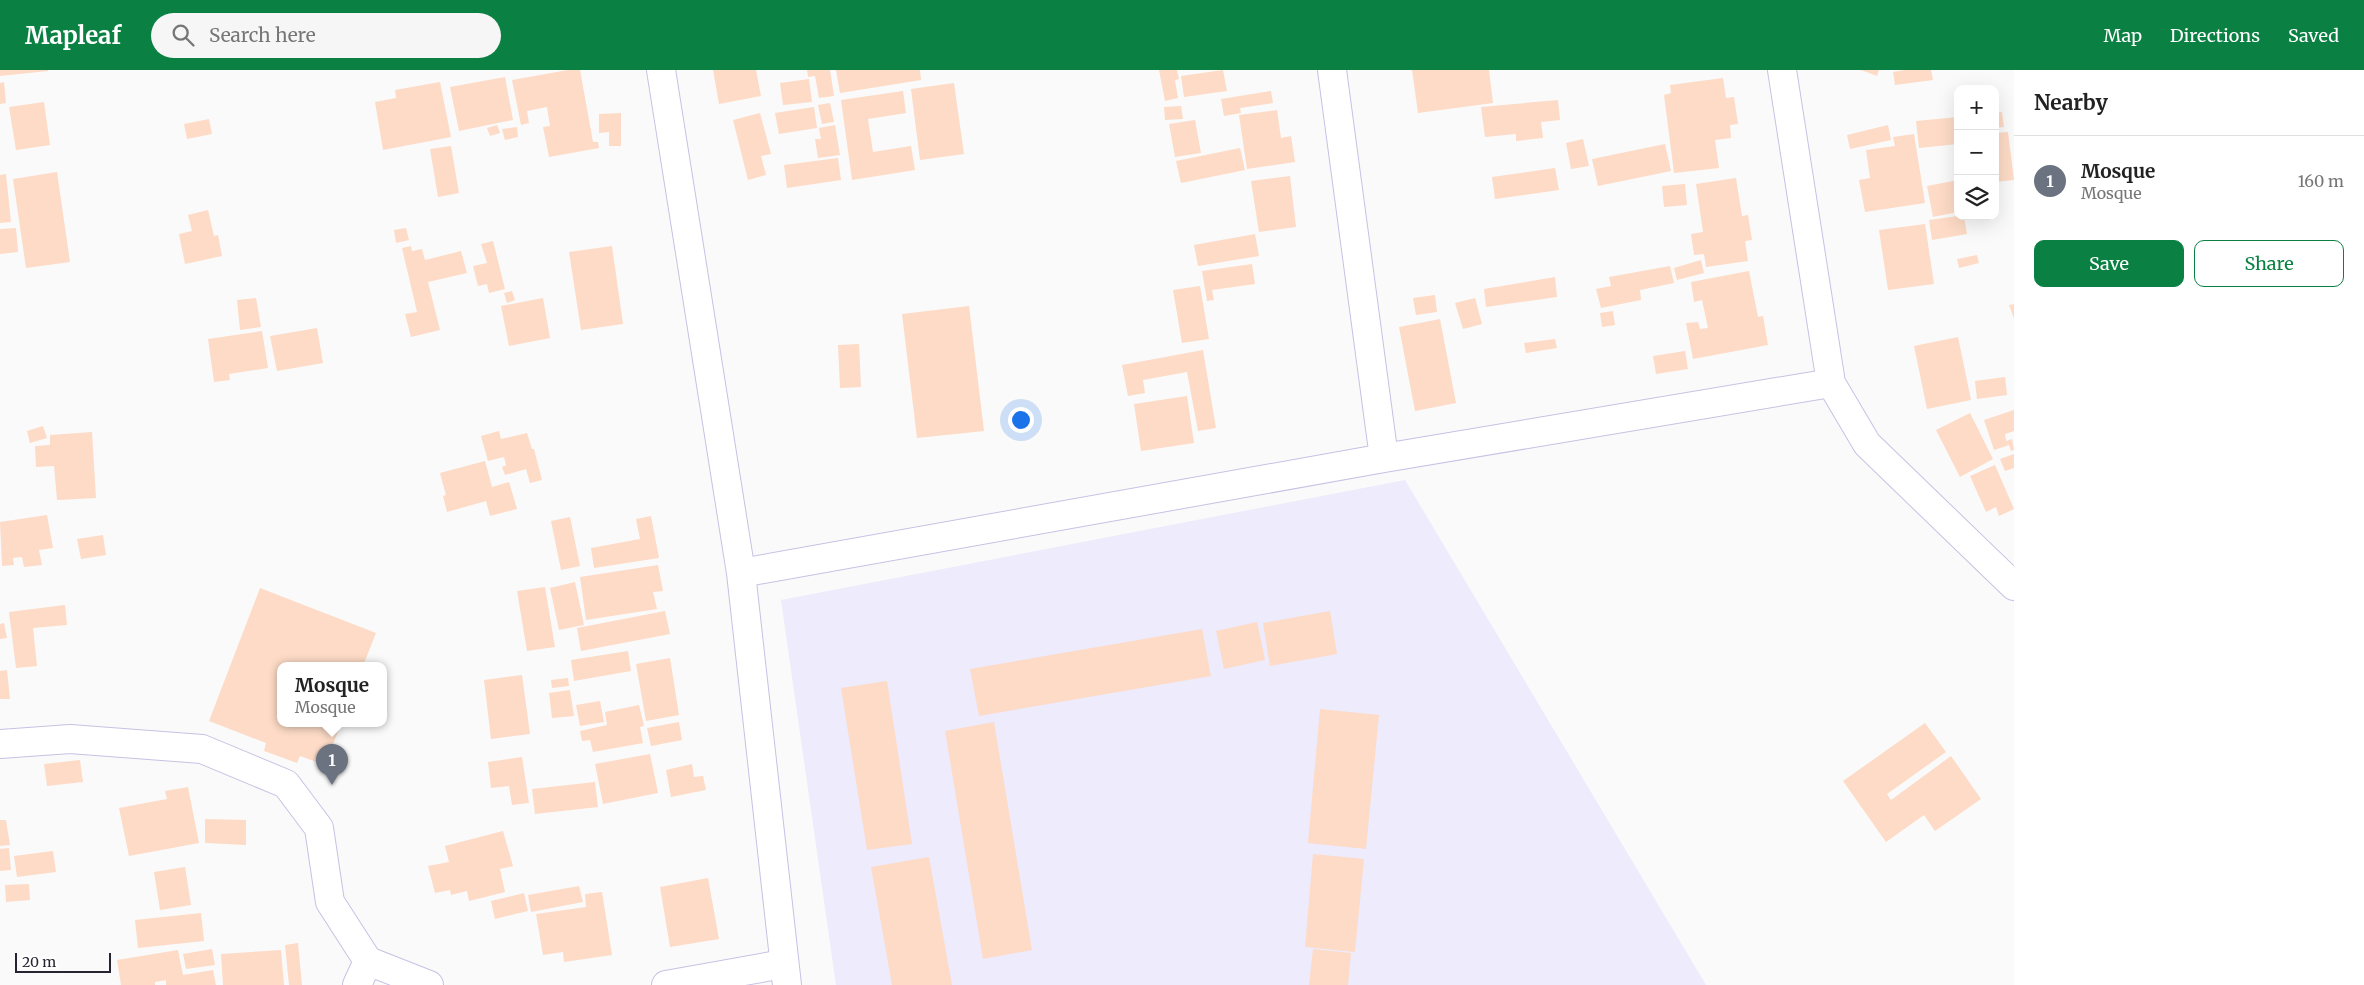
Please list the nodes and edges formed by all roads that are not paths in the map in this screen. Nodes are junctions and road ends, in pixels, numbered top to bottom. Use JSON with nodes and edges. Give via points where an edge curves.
{"nodes":[{"id":1,"x":661,"y":70,"type":"edge"},
{"id":2,"x":1332,"y":70,"type":"edge"},
{"id":3,"x":1782,"y":70,"type":"edge"},
{"id":4,"x":1832,"y":383,"type":"junction"},
{"id":5,"x":1384,"y":458,"type":"junction"},
{"id":6,"x":741,"y":573,"type":"junction"},
{"id":7,"x":2014,"y":586,"type":"edge"},
{"id":8,"x":0,"y":744,"type":"edge"},
{"id":9,"x":368,"y":961,"type":"junction"},
{"id":10,"x":785,"y":974,"type":"edge"},
{"id":11,"x":357,"y":985,"type":"edge"},
{"id":12,"x":429,"y":985,"type":"edge"},
{"id":13,"x":666,"y":985,"type":"edge"}],
"edges":[{"from":1,"to":6,"type":"street"},
{"from":2,"to":5,"type":"street"},
{"from":3,"to":4,"type":"street"},
{"from":4,"to":5,"type":"street"},
{"from":4,"to":7,"type":"street","via":[[1867,444]]},
{"from":5,"to":6,"type":"street"},
{"from":6,"to":10,"type":"street"},
{"from":8,"to":9,"type":"street","via":[[70,739],[202,748],[286,784],[319,828],[330,902]]},
{"from":9,"to":11,"type":"street"},
{"from":9,"to":12,"type":"street"},
{"from":10,"to":13,"type":"street"}]}
